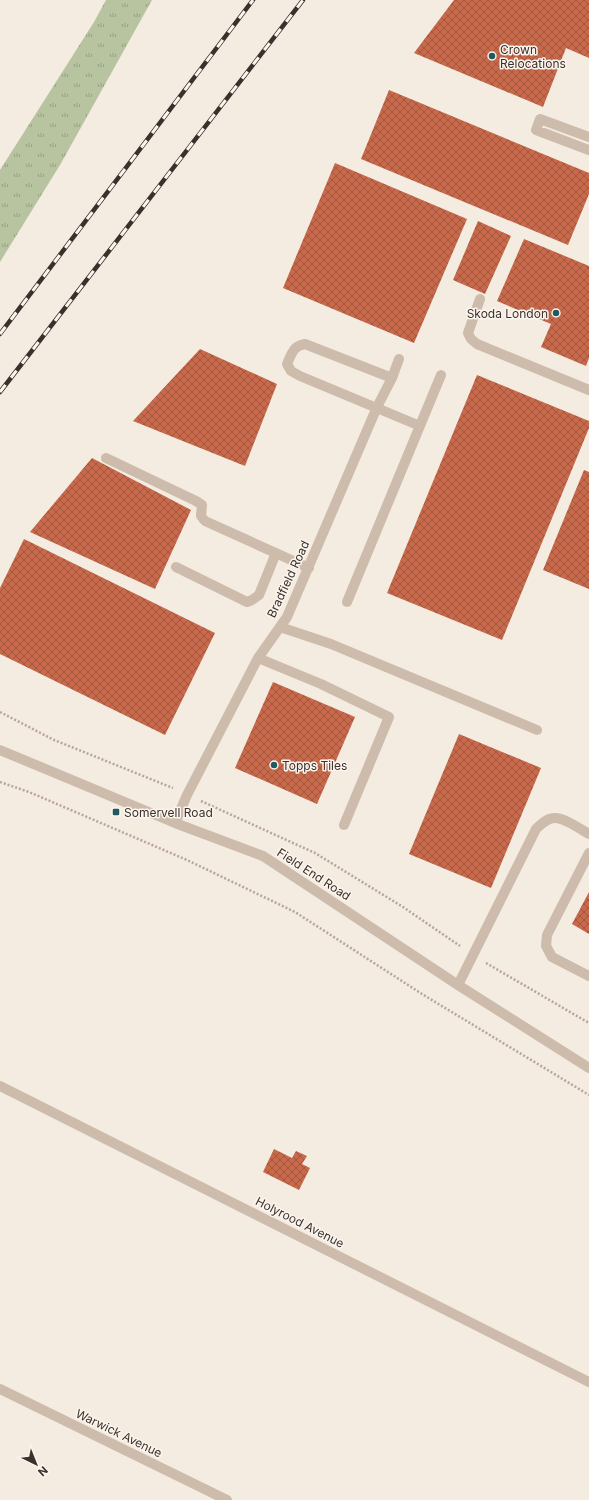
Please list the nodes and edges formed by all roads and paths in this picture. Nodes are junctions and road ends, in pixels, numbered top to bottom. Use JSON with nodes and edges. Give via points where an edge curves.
{"nodes":[{"id":1,"x":589,"y":137,"type":"edge"},
{"id":2,"x":589,"y":150,"type":"edge"},
{"id":3,"x":480,"y":299,"type":"dead end"},
{"id":4,"x":399,"y":359,"type":"dead end"},
{"id":5,"x":441,"y":375,"type":"dead end"},
{"id":6,"x":392,"y":378,"type":"junction"},
{"id":7,"x":589,"y":390,"type":"edge"},
{"id":8,"x":377,"y":407,"type":"junction"},
{"id":9,"x":420,"y":426,"type":"junction"},
{"id":10,"x":106,"y":458,"type":"dead end"},
{"id":11,"x":276,"y":553,"type":"junction"},
{"id":12,"x":176,"y":566,"type":"dead end"},
{"id":13,"x":309,"y":568,"type":"junction"},
{"id":14,"x":347,"y":602,"type":"dead end"},
{"id":15,"x":280,"y":627,"type":"junction"},
{"id":16,"x":258,"y":658,"type":"junction"},
{"id":17,"x":537,"y":730,"type":"dead end"},
{"id":18,"x":1,"y":753,"type":"edge"},
{"id":19,"x":0,"y":782,"type":"edge"},
{"id":20,"x":175,"y":823,"type":"junction"},
{"id":21,"x":344,"y":825,"type":"dead end"},
{"id":22,"x":589,"y":834,"type":"edge"},
{"id":23,"x":589,"y":853,"type":"edge"},
{"id":24,"x":589,"y":976,"type":"edge"},
{"id":25,"x":458,"y":985,"type":"junction"},
{"id":26,"x":589,"y":1068,"type":"edge"},
{"id":27,"x":0,"y":1086,"type":"edge"},
{"id":28,"x":589,"y":1095,"type":"edge"},
{"id":29,"x":589,"y":1382,"type":"edge"},
{"id":30,"x":0,"y":1389,"type":"edge"},
{"id":31,"x":227,"y":1500,"type":"edge"}],
"edges":[{"from":1,"to":2,"type":"street","via":[[540,119],[536,130]]},
{"from":3,"to":7,"type":"street","via":[[468,333],[471,339],[477,344]]},
{"from":4,"to":6,"type":"street","name":"Bradfield Road"},
{"from":5,"to":9,"type":"street"},
{"from":6,"to":8,"type":"street","name":"Bradfield Road"},
{"from":6,"to":8,"type":"street","via":[[305,344],[298,345],[294,350],[287,364],[291,371]]},
{"from":8,"to":9,"type":"street"},
{"from":8,"to":13,"type":"street","name":"Bradfield Road"},
{"from":9,"to":14,"type":"street"},
{"from":10,"to":11,"type":"street","via":[[196,501],[202,505],[201,516],[205,521]]},
{"from":11,"to":12,"type":"street","via":[[259,594],[247,602]]},
{"from":11,"to":13,"type":"street"},
{"from":13,"to":15,"type":"street","name":"Bradfield Road"},
{"from":15,"to":16,"type":"street","name":"Bradfield Road"},
{"from":15,"to":17,"type":"street","via":[[330,644]]},
{"from":16,"to":20,"type":"street","name":"Bradfield Road"},
{"from":16,"to":21,"type":"street","via":[[321,684],[389,717]]},
{"from":18,"to":20,"type":"street","name":"Field End Road"},
{"from":19,"to":28,"type":"path","via":[[187,860],[296,912],[422,994]]},
{"from":20,"to":25,"type":"street","name":"Field End Road","via":[[263,856]]},
{"from":22,"to":25,"type":"street","via":[[554,818],[543,822],[536,829]]},
{"from":23,"to":24,"type":"street","via":[[547,935],[546,946],[552,957]]},
{"from":25,"to":26,"type":"street","name":"Field End Road"},
{"from":27,"to":29,"type":"street","name":"Holyrood Avenue"},
{"from":30,"to":31,"type":"street","name":"Warwick Avenue"}]}
